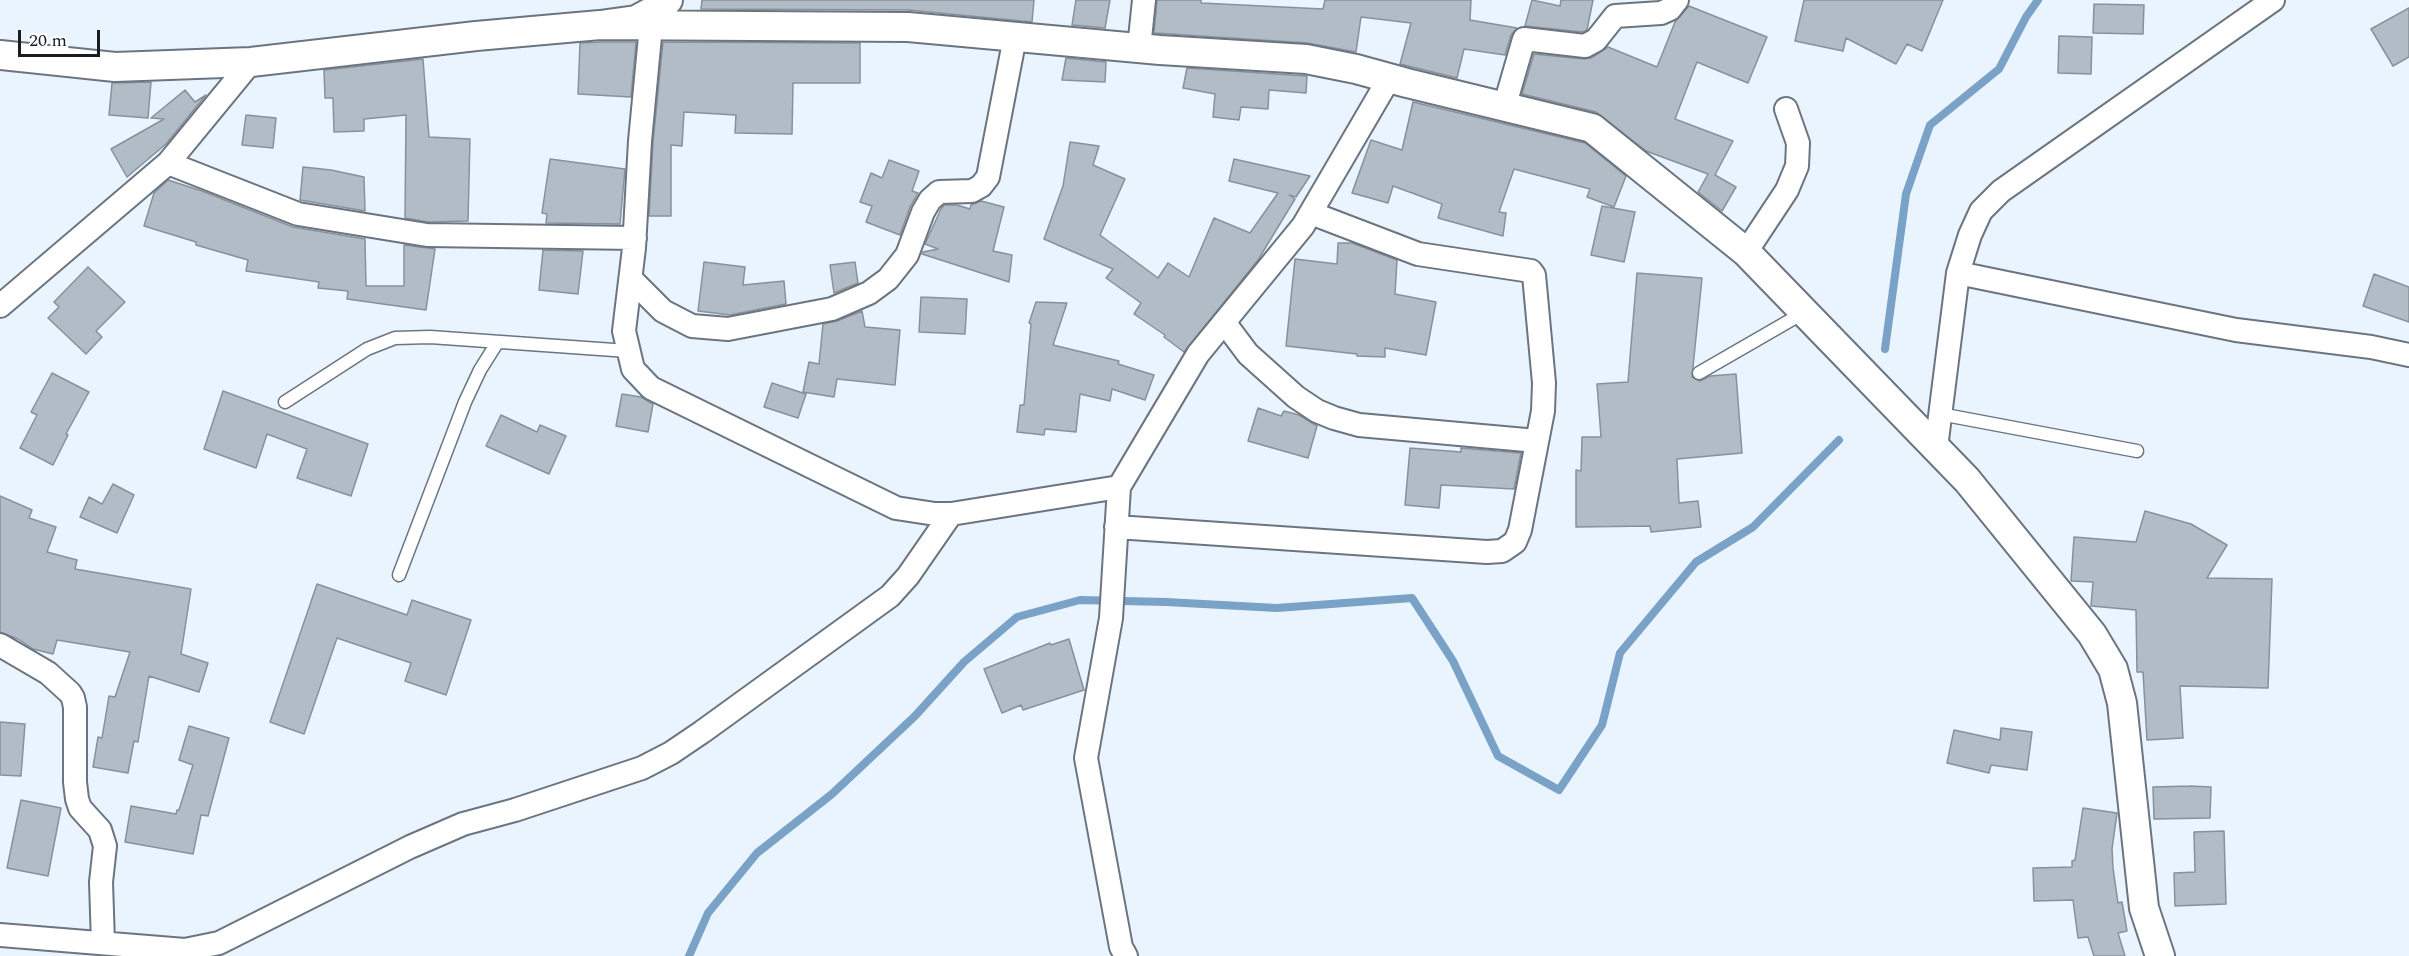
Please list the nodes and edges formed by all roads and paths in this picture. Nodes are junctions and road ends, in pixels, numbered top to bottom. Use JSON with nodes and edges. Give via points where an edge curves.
{"nodes":[{"id":1,"x":668,"y":0,"type":"edge"},
{"id":2,"x":1144,"y":0,"type":"edge"},
{"id":3,"x":1677,"y":0,"type":"edge"},
{"id":4,"x":2273,"y":0,"type":"edge"},
{"id":5,"x":600,"y":25,"type":"junction"},
{"id":6,"x":651,"y":26,"type":"junction"},
{"id":7,"x":1015,"y":37,"type":"junction"},
{"id":8,"x":1140,"y":48,"type":"junction"},
{"id":9,"x":0,"y":55,"type":"edge"},
{"id":10,"x":251,"y":62,"type":"junction"},
{"id":11,"x":1390,"y":77,"type":"junction"},
{"id":12,"x":1504,"y":108,"type":"junction"},
{"id":13,"x":1786,"y":109,"type":"dead end"},
{"id":14,"x":168,"y":163,"type":"junction"},
{"id":15,"x":1311,"y":213,"type":"junction"},
{"id":16,"x":635,"y":238,"type":"junction"},
{"id":17,"x":1746,"y":252,"type":"junction"},
{"id":18,"x":1959,"y":273,"type":"junction"},
{"id":19,"x":631,"y":279,"type":"junction"},
{"id":20,"x":0,"y":306,"type":"edge"},
{"id":21,"x":1803,"y":313,"type":"junction"},
{"id":22,"x":1224,"y":322,"type":"junction"},
{"id":23,"x":497,"y":342,"type":"junction"},
{"id":24,"x":628,"y":351,"type":"junction"},
{"id":25,"x":2409,"y":355,"type":"edge"},
{"id":26,"x":1698,"y":373,"type":"dead end"},
{"id":27,"x":285,"y":402,"type":"dead end"},
{"id":28,"x":1940,"y":414,"type":"junction"},
{"id":29,"x":1537,"y":441,"type":"junction"},
{"id":30,"x":1936,"y":448,"type":"junction"},
{"id":31,"x":2137,"y":452,"type":"dead end"},
{"id":32,"x":1119,"y":487,"type":"junction"},
{"id":33,"x":951,"y":513,"type":"junction"},
{"id":34,"x":1116,"y":527,"type":"junction"},
{"id":35,"x":399,"y":575,"type":"dead end"},
{"id":36,"x":0,"y":645,"type":"edge"},
{"id":37,"x":0,"y":935,"type":"edge"},
{"id":38,"x":103,"y":943,"type":"junction"},
{"id":39,"x":1126,"y":956,"type":"edge"},
{"id":40,"x":2160,"y":956,"type":"edge"}],
"edges":[{"from":1,"to":5,"type":"street","via":[[636,20]]},
{"from":2,"to":8,"type":"street"},
{"from":3,"to":12,"type":"street","via":[[1661,13],[1615,16],[1596,40],[1585,46],[1524,39]]},
{"from":4,"to":18,"type":"street","via":[[2001,191],[1977,219]]},
{"from":5,"to":6,"type":"street"},
{"from":5,"to":10,"type":"street"},
{"from":6,"to":7,"type":"street","via":[[908,27]]},
{"from":6,"to":16,"type":"street"},
{"from":7,"to":8,"type":"street"},
{"from":7,"to":19,"type":"street","via":[[988,177],[972,191],[939,192],[930,200],[907,255],[888,279],[869,293],[831,309],[728,329],[692,326],[663,311]]},
{"from":8,"to":11,"type":"street","via":[[1306,59]]},
{"from":9,"to":10,"type":"street","via":[[115,67]]},
{"from":10,"to":14,"type":"street"},
{"from":11,"to":12,"type":"street"},
{"from":11,"to":15,"type":"street"},
{"from":12,"to":17,"type":"street","via":[[1592,128]]},
{"from":13,"to":17,"type":"street","via":[[1798,143],[1797,166],[1787,190]]},
{"from":14,"to":16,"type":"street","via":[[298,214],[427,235]]},
{"from":14,"to":20,"type":"street"},
{"from":15,"to":22,"type":"street"},
{"from":15,"to":29,"type":"street","via":[[1418,254],[1531,271],[1544,382]]},
{"from":16,"to":19,"type":"street"},
{"from":17,"to":21,"type":"street"},
{"from":18,"to":25,"type":"street","via":[[2236,330]]},
{"from":18,"to":28,"type":"street"},
{"from":19,"to":24,"type":"street","via":[[624,331]]},
{"from":21,"to":26,"type":"lane"},
{"from":21,"to":30,"type":"street"},
{"from":22,"to":29,"type":"street","via":[[1248,354],[1296,397],[1334,418],[1359,425]]},
{"from":22,"to":32,"type":"street","via":[[1198,354]]},
{"from":23,"to":24,"type":"lane"},
{"from":23,"to":27,"type":"lane","via":[[395,338],[367,349]]},
{"from":23,"to":35,"type":"lane","via":[[465,402]]},
{"from":24,"to":33,"type":"street","via":[[633,369],[651,388],[896,508]]},
{"from":28,"to":30,"type":"street"},
{"from":28,"to":31,"type":"lane"},
{"from":29,"to":34,"type":"street","via":[[1520,530],[1515,543],[1502,551]]},
{"from":30,"to":40,"type":"street","via":[[1967,480],[2092,634],[2113,669],[2122,703],[2144,908]]},
{"from":32,"to":33,"type":"street"},
{"from":32,"to":34,"type":"street"},
{"from":33,"to":38,"type":"street","via":[[890,596],[702,732],[642,768],[463,824],[219,943],[185,950]]},
{"from":34,"to":39,"type":"street","via":[[1111,618],[1086,758],[1121,947]]},
{"from":36,"to":38,"type":"street","via":[[48,673],[73,698],[77,799],[100,830],[105,846],[101,882]]},
{"from":37,"to":38,"type":"street"}]}
